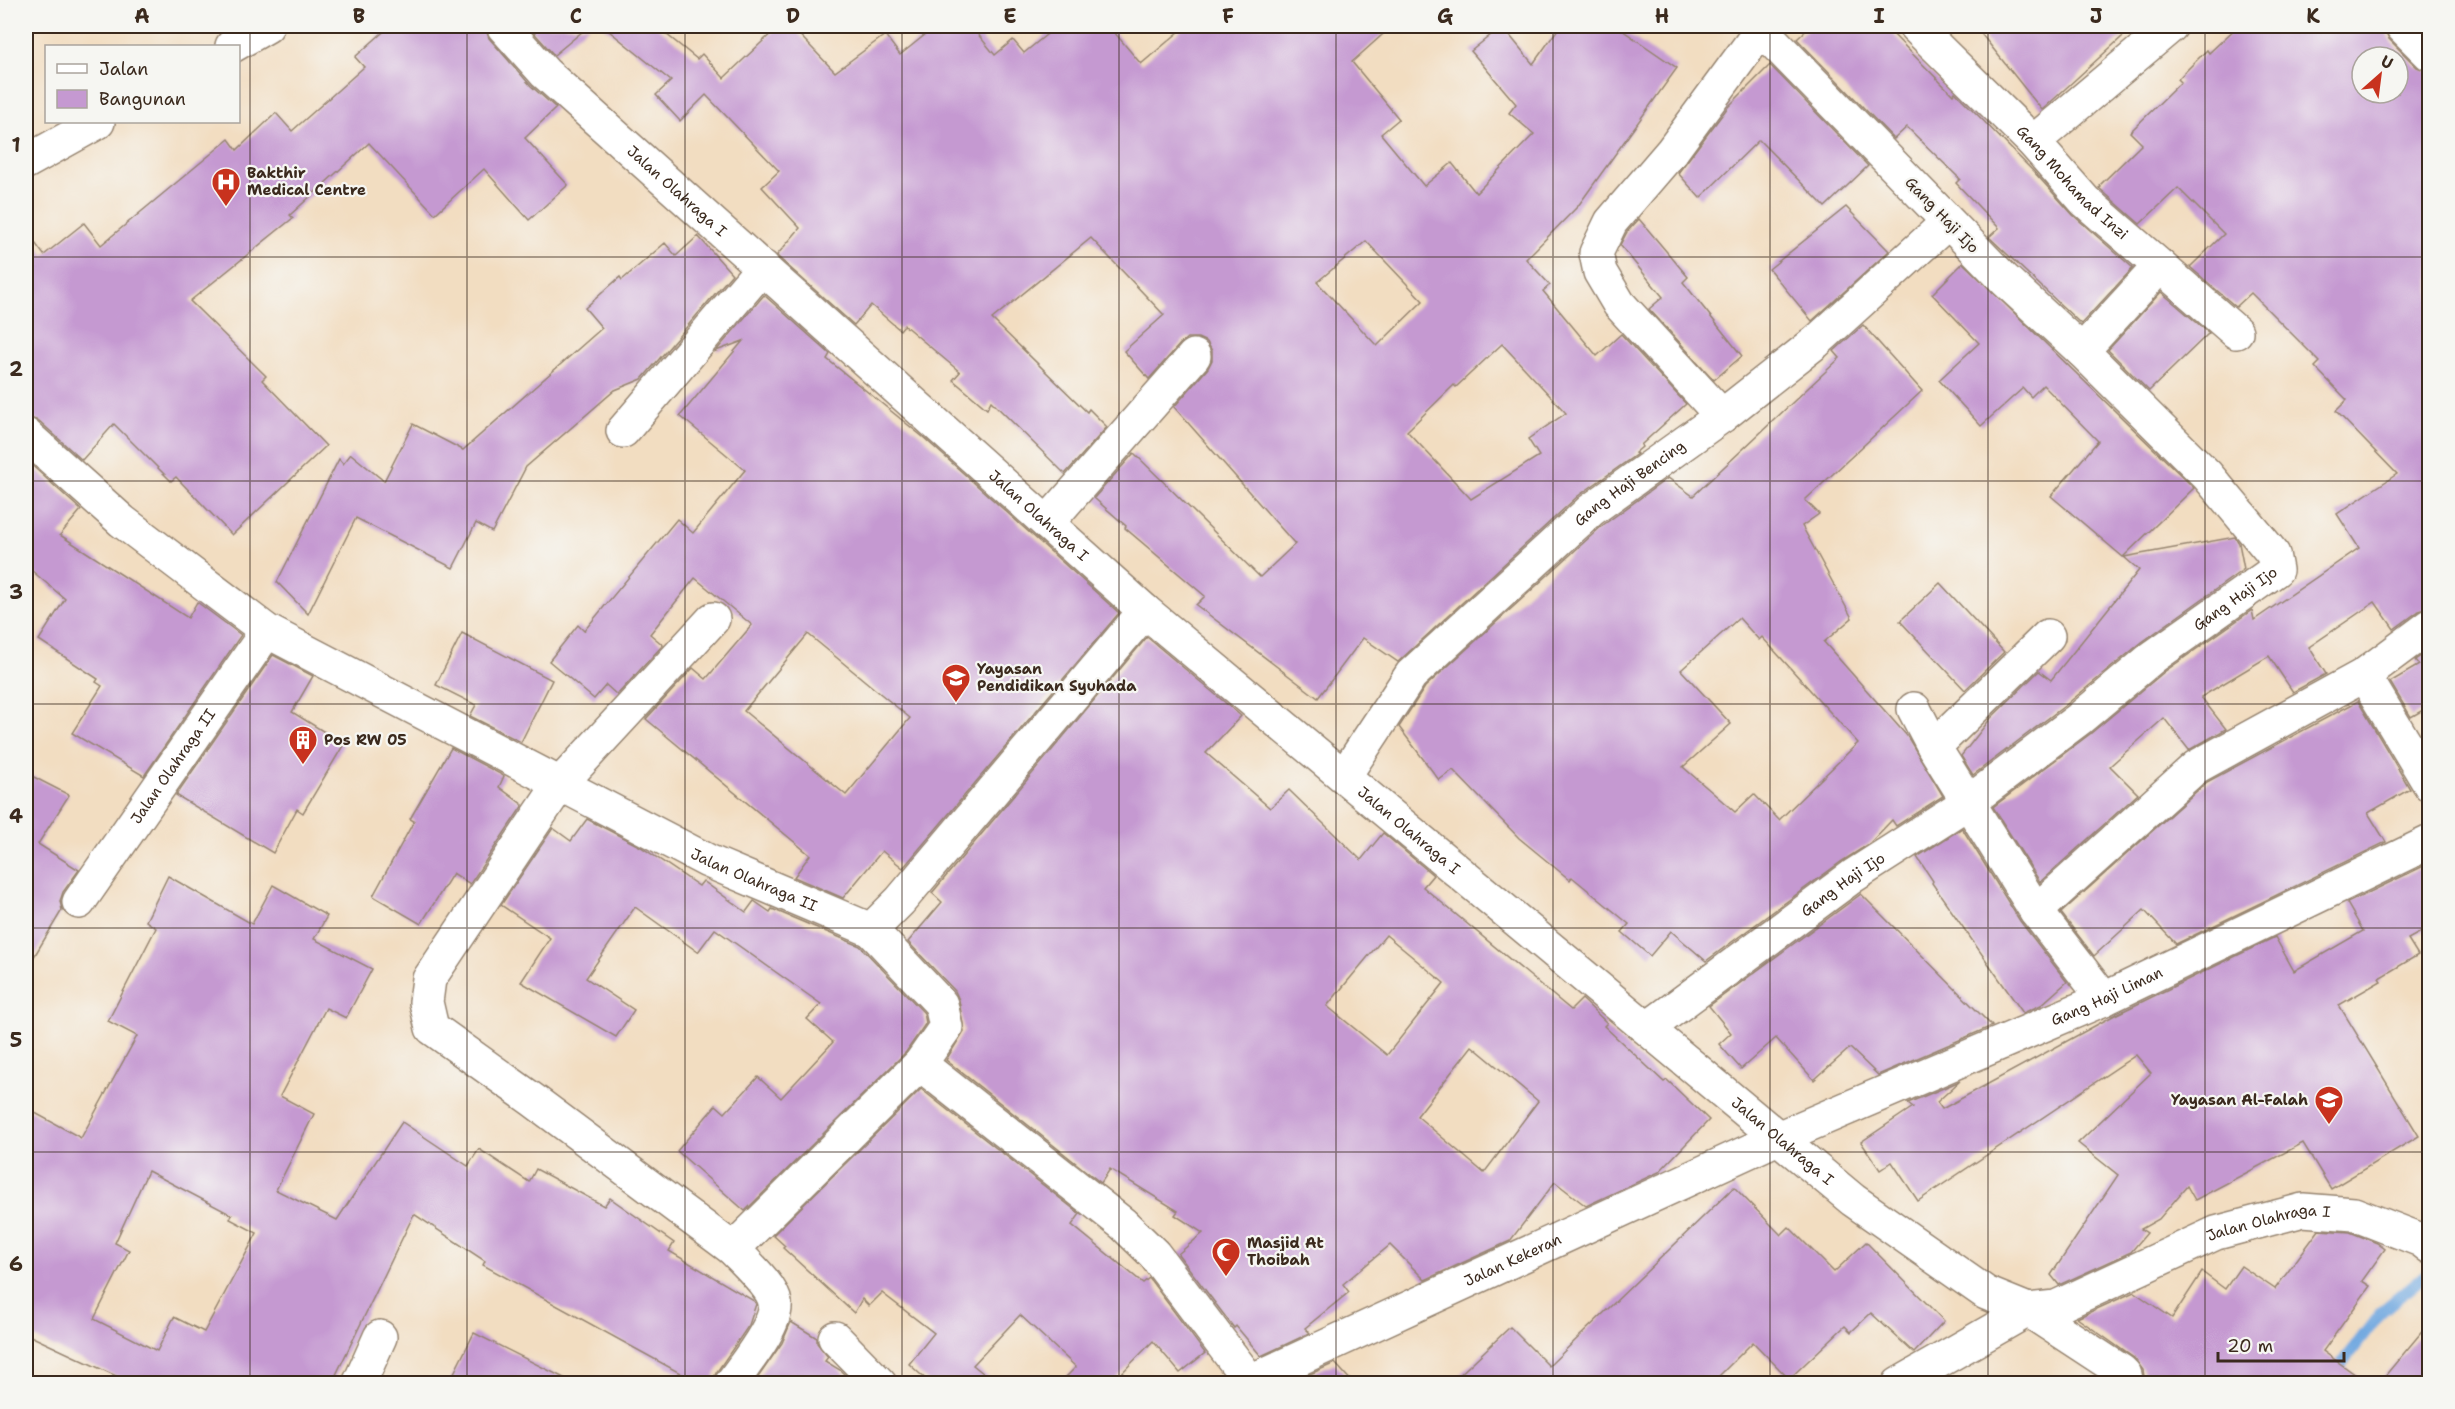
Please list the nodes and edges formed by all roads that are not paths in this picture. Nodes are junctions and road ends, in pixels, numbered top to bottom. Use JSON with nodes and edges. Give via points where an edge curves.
{"nodes":[{"id":1,"x":503,"y":26,"type":"edge"},
{"id":2,"x":1915,"y":26,"type":"edge"},
{"id":3,"x":2171,"y":26,"type":"edge"},
{"id":4,"x":2402,"y":26,"type":"edge"},
{"id":5,"x":1762,"y":27,"type":"edge"},
{"id":6,"x":2430,"y":54,"type":"edge"},
{"id":7,"x":96,"y":123,"type":"edge"},
{"id":8,"x":2032,"y":142,"type":"junction"},
{"id":9,"x":26,"y":162,"type":"edge"},
{"id":10,"x":1948,"y":222,"type":"junction"},
{"id":11,"x":2160,"y":266,"type":"junction"},
{"id":12,"x":763,"y":267,"type":"junction"},
{"id":13,"x":2236,"y":332,"type":"dead end"},
{"id":14,"x":2082,"y":351,"type":"junction"},
{"id":15,"x":1194,"y":356,"type":"dead end"},
{"id":16,"x":1722,"y":416,"type":"junction"},
{"id":17,"x":623,"y":431,"type":"dead end"},
{"id":18,"x":26,"y":435,"type":"edge"},
{"id":19,"x":1047,"y":523,"type":"junction"},
{"id":20,"x":1145,"y":611,"type":"junction"},
{"id":21,"x":713,"y":620,"type":"dead end"},
{"id":22,"x":2430,"y":626,"type":"edge"},
{"id":23,"x":267,"y":631,"type":"junction"},
{"id":24,"x":2048,"y":636,"type":"dead end"},
{"id":25,"x":2364,"y":675,"type":"junction"},
{"id":26,"x":1914,"y":709,"type":"dead end"},
{"id":27,"x":1934,"y":747,"type":"junction"},
{"id":28,"x":1345,"y":775,"type":"junction"},
{"id":29,"x":560,"y":784,"type":"junction"},
{"id":30,"x":2430,"y":785,"type":"edge"},
{"id":31,"x":1970,"y":801,"type":"junction"},
{"id":32,"x":2430,"y":842,"type":"edge"},
{"id":33,"x":79,"y":902,"type":"dead end"},
{"id":34,"x":2036,"y":911,"type":"junction"},
{"id":35,"x":871,"y":930,"type":"junction"},
{"id":36,"x":2104,"y":999,"type":"junction"},
{"id":37,"x":1648,"y":1028,"type":"junction"},
{"id":38,"x":920,"y":1064,"type":"junction"},
{"id":39,"x":1780,"y":1137,"type":"junction"},
{"id":40,"x":2426,"y":1244,"type":"edge"},
{"id":41,"x":733,"y":1249,"type":"junction"},
{"id":42,"x":2028,"y":1310,"type":"junction"},
{"id":43,"x":380,"y":1337,"type":"dead end"},
{"id":44,"x":835,"y":1338,"type":"dead end"},
{"id":45,"x":1247,"y":1382,"type":"edge"},
{"id":46,"x":359,"y":1383,"type":"edge"},
{"id":47,"x":731,"y":1383,"type":"edge"},
{"id":48,"x":880,"y":1383,"type":"edge"},
{"id":49,"x":1899,"y":1383,"type":"edge"},
{"id":50,"x":2127,"y":1383,"type":"edge"}],
"edges":[{"from":1,"to":12,"type":"street","name":"Jalan Olahraga I","via":[[545,73]]},
{"from":2,"to":8,"type":"street","name":"Gang Mohamad Inzi"},
{"from":3,"to":8,"type":"street"},
{"from":4,"to":6,"type":"street"},
{"from":5,"to":10,"type":"street","name":"Gang Haji Ijo"},
{"from":5,"to":16,"type":"street","via":[[1672,151],[1611,222],[1596,253],[1600,272],[1619,304]]},
{"from":7,"to":9,"type":"street"},
{"from":8,"to":11,"type":"street","name":"Gang Mohamad Inzi","via":[[2085,201]]},
{"from":10,"to":14,"type":"street","name":"Gang Haji Ijo"},
{"from":10,"to":16,"type":"street","name":"Gang Haji Bencing","via":[[1816,342]]},
{"from":11,"to":13,"type":"street","name":"Gang Mohamad Inzi"},
{"from":11,"to":14,"type":"street"},
{"from":12,"to":17,"type":"street"},
{"from":12,"to":19,"type":"street","name":"Jalan Olahraga I"},
{"from":14,"to":31,"type":"street","name":"Gang Haji Ijo","via":[[2207,475],[2273,554],[2276,570],[2153,657]]},
{"from":15,"to":19,"type":"street"},
{"from":16,"to":28,"type":"street","name":"Gang Haji Bencing","via":[[1591,510],[1411,675]]},
{"from":18,"to":23,"type":"street","name":"Jalan Olahraga II","via":[[122,521]]},
{"from":19,"to":20,"type":"street","name":"Jalan Olahraga I"},
{"from":20,"to":28,"type":"street","name":"Jalan Olahraga I"},
{"from":20,"to":35,"type":"street","via":[[900,901]]},
{"from":21,"to":29,"type":"street"},
{"from":22,"to":25,"type":"street"},
{"from":23,"to":29,"type":"street","name":"Jalan Olahraga II"},
{"from":23,"to":33,"type":"street","name":"Jalan Olahraga II"},
{"from":24,"to":27,"type":"street"},
{"from":25,"to":30,"type":"street"},
{"from":25,"to":34,"type":"street","via":[[2196,767]]},
{"from":26,"to":27,"type":"street"},
{"from":27,"to":31,"type":"street"},
{"from":28,"to":37,"type":"street","name":"Jalan Olahraga I"},
{"from":29,"to":35,"type":"street","name":"Jalan Olahraga II","via":[[708,861]]},
{"from":29,"to":41,"type":"street","via":[[429,979],[426,1002],[432,1028]]},
{"from":31,"to":34,"type":"street"},
{"from":31,"to":37,"type":"street","name":"Gang Haji Ijo","via":[[1852,876]]},
{"from":32,"to":36,"type":"street","name":"Gang Haji Liman"},
{"from":34,"to":36,"type":"street"},
{"from":35,"to":38,"type":"street","via":[[941,1004],[946,1027]]},
{"from":36,"to":39,"type":"street","name":"Gang Haji Liman"},
{"from":37,"to":39,"type":"street","name":"Jalan Olahraga I"},
{"from":38,"to":41,"type":"street"},
{"from":38,"to":45,"type":"street","via":[[1123,1224],[1154,1254]]},
{"from":39,"to":42,"type":"street","name":"Jalan Olahraga I","via":[[1853,1200],[1967,1280],[1986,1293]]},
{"from":39,"to":45,"type":"street","name":"Jalan Kekeran"},
{"from":40,"to":42,"type":"street","name":"Jalan Olahraga I","via":[[2354,1214],[2303,1210],[2216,1233],[2056,1307]]},
{"from":41,"to":47,"type":"street","via":[[765,1285],[775,1303],[772,1323]]},
{"from":42,"to":49,"type":"street"},
{"from":42,"to":50,"type":"street","via":[[2121,1371]]},
{"from":43,"to":46,"type":"street"},
{"from":44,"to":48,"type":"street"}]}
